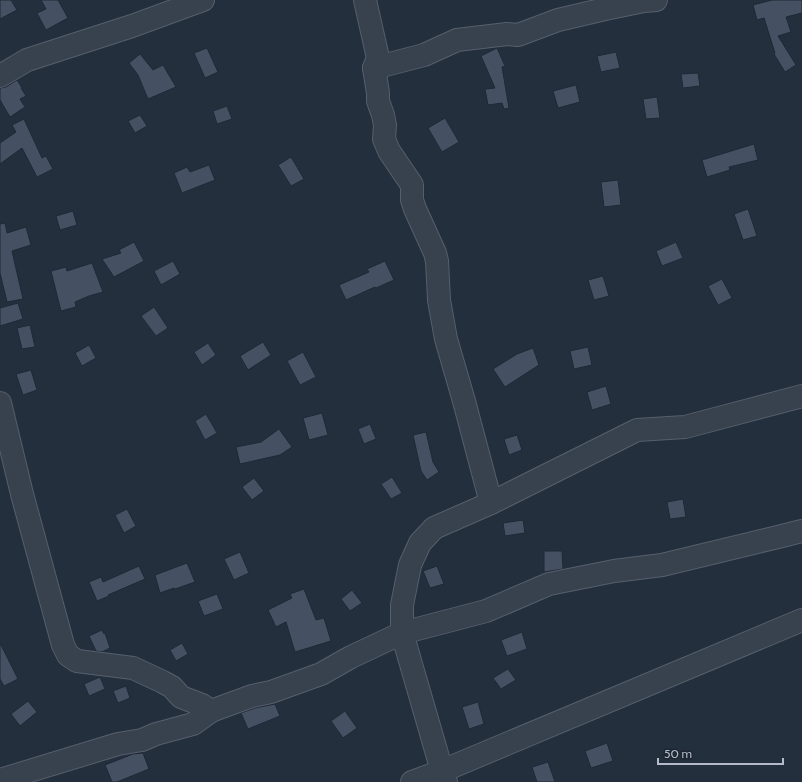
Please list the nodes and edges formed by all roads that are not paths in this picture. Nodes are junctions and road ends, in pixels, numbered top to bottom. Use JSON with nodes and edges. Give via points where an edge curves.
{"nodes":[{"id":1,"x":203,"y":0,"type":"edge"},
{"id":2,"x":365,"y":0,"type":"edge"},
{"id":3,"x":656,"y":0,"type":"edge"},
{"id":4,"x":374,"y":68,"type":"junction"},
{"id":5,"x":0,"y":76,"type":"edge"},
{"id":6,"x":802,"y":396,"type":"edge"},
{"id":7,"x":0,"y":403,"type":"edge"},
{"id":8,"x":491,"y":503,"type":"junction"},
{"id":9,"x":802,"y":531,"type":"edge"},
{"id":10,"x":802,"y":620,"type":"edge"},
{"id":11,"x":402,"y":633,"type":"junction"},
{"id":12,"x":211,"y":711,"type":"junction"},
{"id":13,"x":444,"y":776,"type":"edge"},
{"id":14,"x":0,"y":780,"type":"edge"},
{"id":15,"x":412,"y":782,"type":"edge"}],
"edges":[{"from":1,"to":5,"type":"street","via":[[27,60]]},
{"from":2,"to":4,"type":"street","via":[[378,58]]},
{"from":3,"to":4,"type":"street","via":[[558,20],[518,35],[457,40],[424,55]]},
{"from":4,"to":8,"type":"street","via":[[378,101],[385,125],[384,139],[412,185],[415,209],[438,261],[439,300],[446,339]]},
{"from":6,"to":8,"type":"street","via":[[685,427],[637,430]]},
{"from":7,"to":12,"type":"street","via":[[22,494],[63,645],[68,655],[77,661],[133,668],[172,687],[181,697]]},
{"from":8,"to":11,"type":"street","via":[[434,528],[420,543],[410,565],[402,605]]},
{"from":9,"to":11,"type":"street","via":[[662,565],[614,571],[549,584],[486,611]]},
{"from":10,"to":13,"type":"street"},
{"from":11,"to":12,"type":"street","via":[[321,674]]},
{"from":11,"to":13,"type":"street"},
{"from":12,"to":14,"type":"street","via":[[193,724]]},
{"from":13,"to":15,"type":"street"}]}
